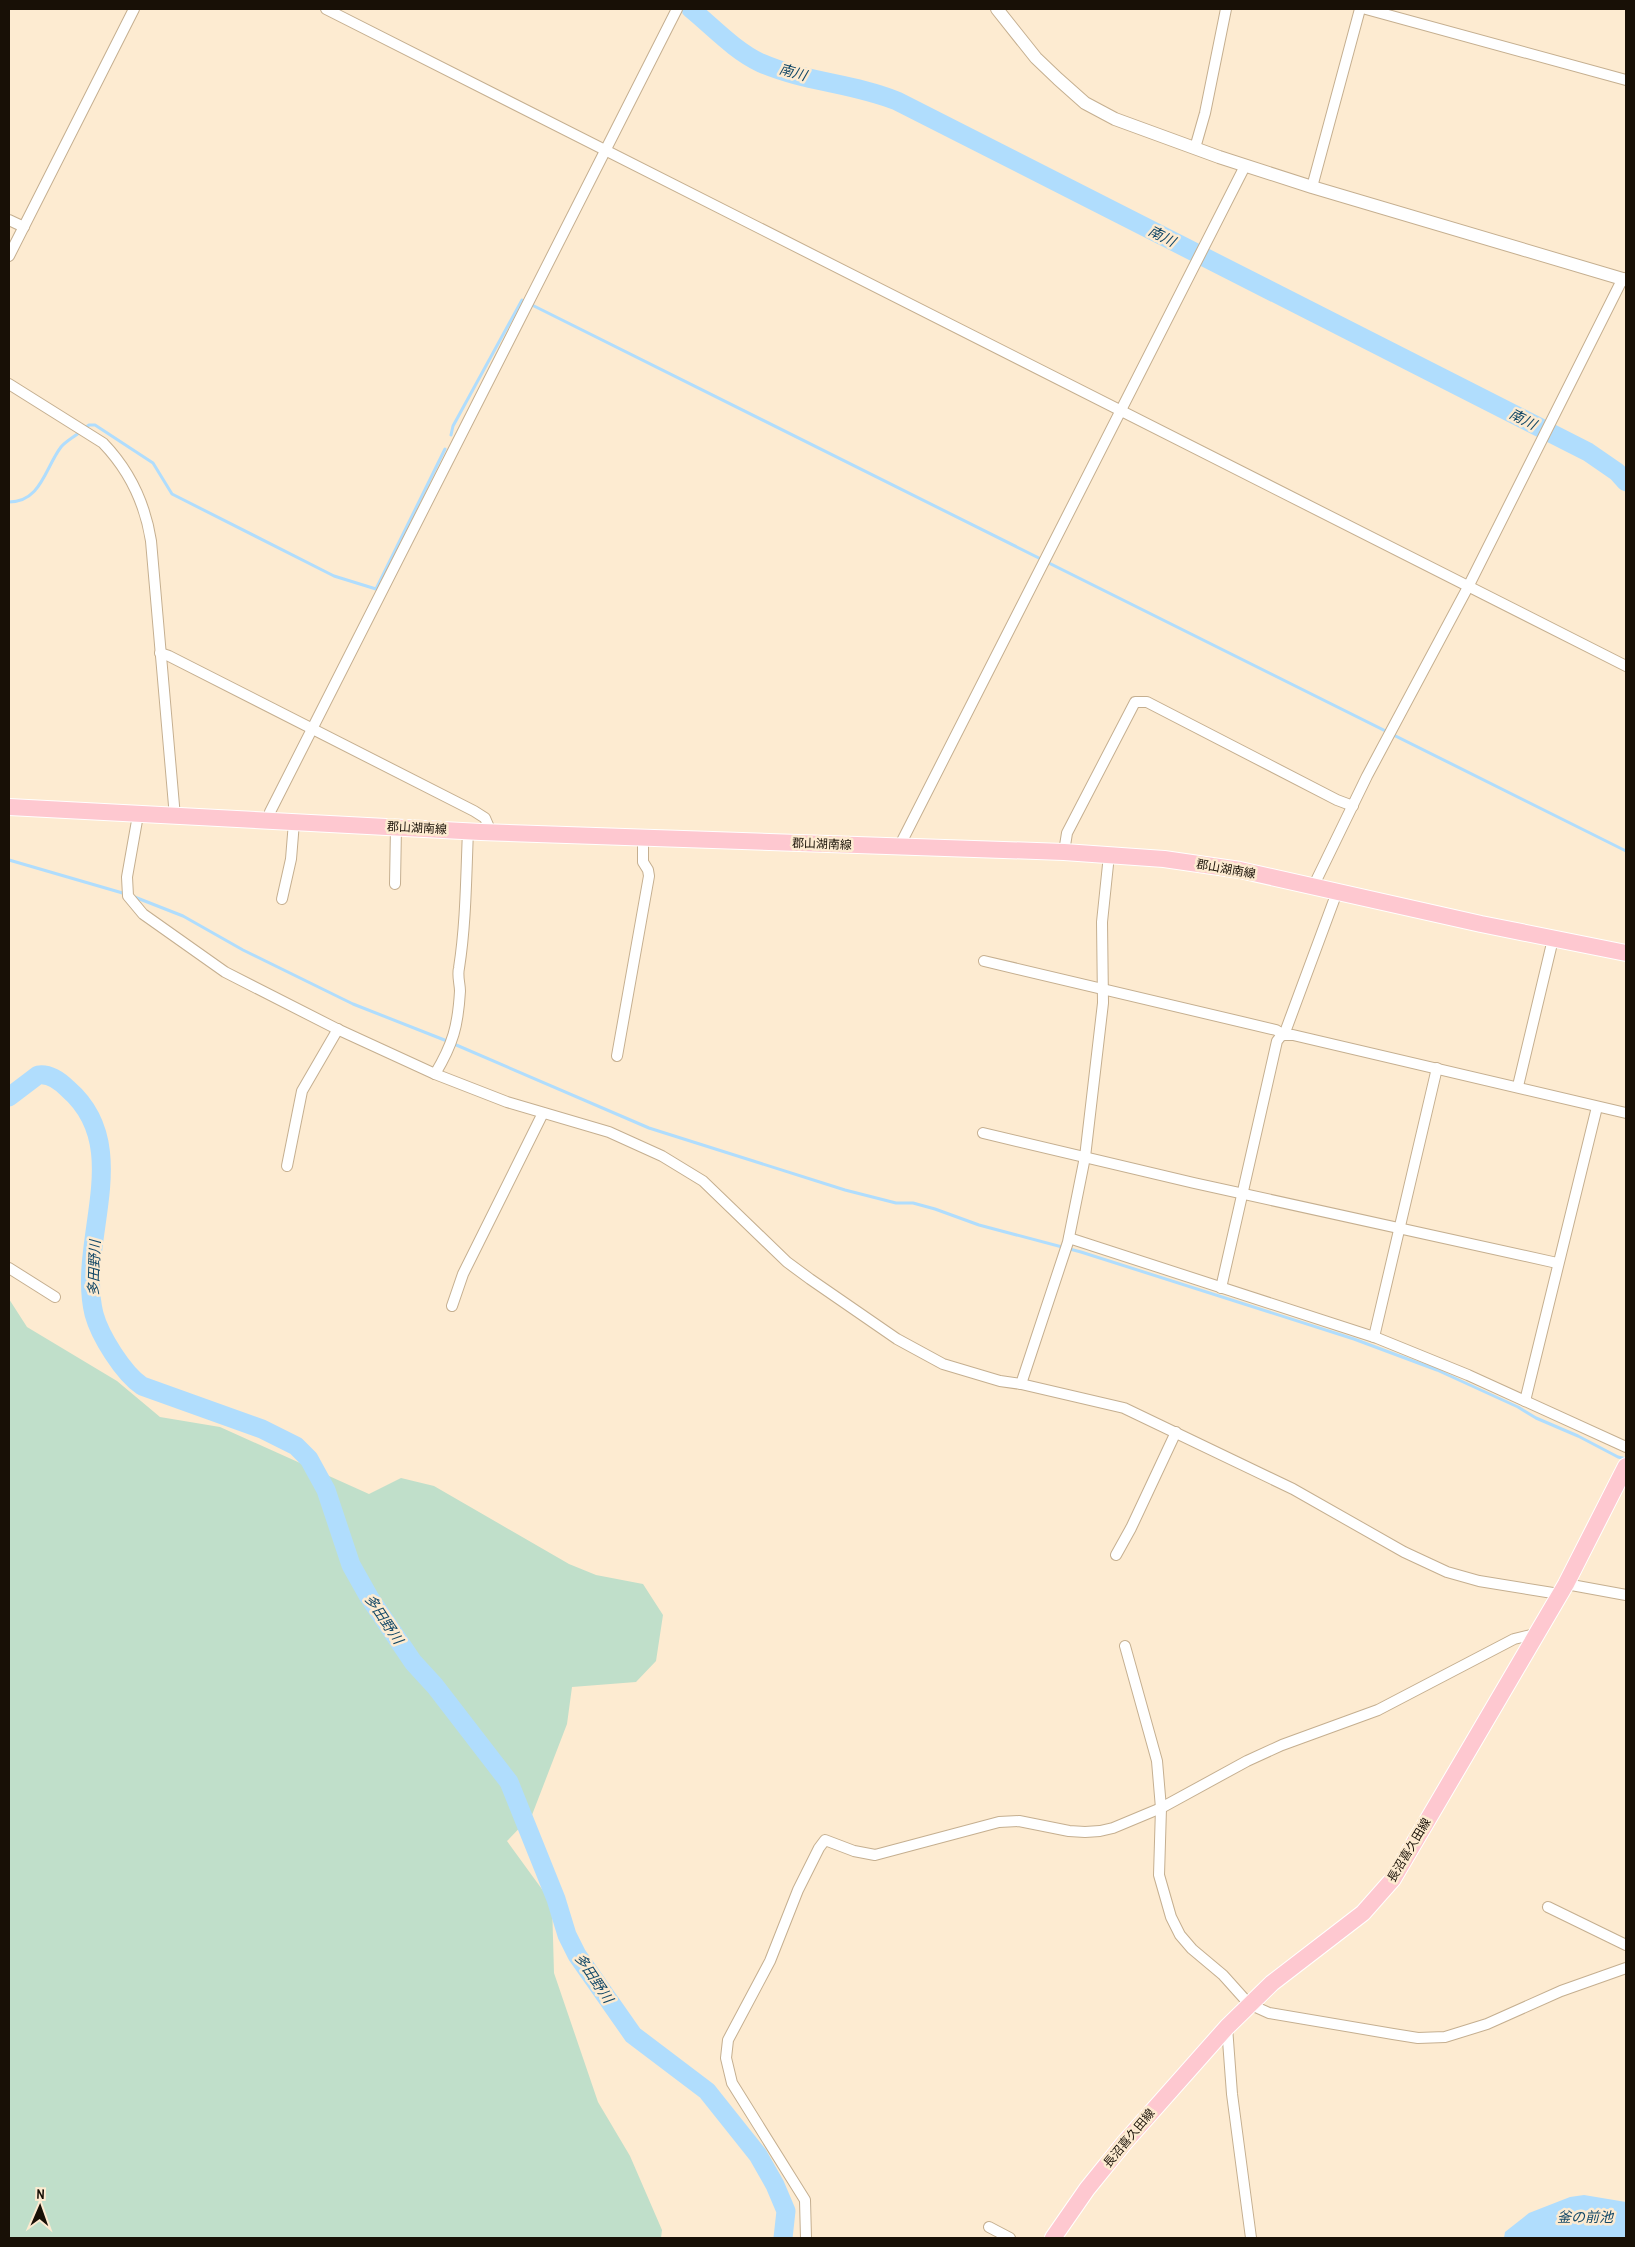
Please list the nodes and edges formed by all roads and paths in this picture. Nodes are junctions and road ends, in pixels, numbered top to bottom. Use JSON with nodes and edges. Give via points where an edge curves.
{"nodes":[{"id":1,"x":134,"y":9,"type":"edge"},
{"id":2,"x":326,"y":9,"type":"edge"},
{"id":3,"x":677,"y":9,"type":"edge"},
{"id":4,"x":997,"y":9,"type":"edge"},
{"id":5,"x":1226,"y":9,"type":"edge"},
{"id":6,"x":1360,"y":9,"type":"edge"},
{"id":7,"x":1366,"y":9,"type":"edge"},
{"id":8,"x":1626,"y":80,"type":"edge"},
{"id":9,"x":1195,"y":148,"type":"junction"},
{"id":10,"x":606,"y":151,"type":"junction"},
{"id":11,"x":1245,"y":166,"type":"junction"},
{"id":12,"x":1312,"y":187,"type":"junction"},
{"id":13,"x":9,"y":220,"type":"edge"},
{"id":14,"x":24,"y":227,"type":"junction"},
{"id":15,"x":9,"y":256,"type":"edge"},
{"id":16,"x":1625,"y":279,"type":"edge"},
{"id":17,"x":9,"y":384,"type":"edge"},
{"id":18,"x":1120,"y":411,"type":"junction"},
{"id":19,"x":1468,"y":586,"type":"junction"},
{"id":20,"x":160,"y":653,"type":"junction"},
{"id":21,"x":1626,"y":666,"type":"edge"},
{"id":22,"x":313,"y":729,"type":"junction"},
{"id":23,"x":1354,"y":806,"type":"junction"},
{"id":24,"x":9,"y":807,"type":"edge"},
{"id":25,"x":138,"y":815,"type":"junction"},
{"id":26,"x":175,"y":817,"type":"junction"},
{"id":27,"x":268,"y":821,"type":"junction"},
{"id":28,"x":294,"y":822,"type":"junction"},
{"id":29,"x":396,"y":827,"type":"junction"},
{"id":30,"x":468,"y":831,"type":"junction"},
{"id":31,"x":491,"y":832,"type":"junction"},
{"id":32,"x":643,"y":837,"type":"junction"},
{"id":33,"x":899,"y":847,"type":"junction"},
{"id":34,"x":1064,"y":852,"type":"junction"},
{"id":35,"x":1109,"y":855,"type":"junction"},
{"id":36,"x":395,"y":884,"type":"dead end"},
{"id":37,"x":1313,"y":887,"type":"junction"},
{"id":38,"x":1337,"y":892,"type":"junction"},
{"id":39,"x":282,"y":899,"type":"dead end"},
{"id":40,"x":1553,"y":938,"type":"junction"},
{"id":41,"x":1626,"y":953,"type":"edge"},
{"id":42,"x":984,"y":961,"type":"dead end"},
{"id":43,"x":1104,"y":990,"type":"junction"},
{"id":44,"x":338,"y":1029,"type":"junction"},
{"id":45,"x":1284,"y":1035,"type":"junction"},
{"id":46,"x":617,"y":1056,"type":"dead end"},
{"id":47,"x":1437,"y":1068,"type":"junction"},
{"id":48,"x":435,"y":1074,"type":"junction"},
{"id":49,"x":1518,"y":1086,"type":"junction"},
{"id":50,"x":1597,"y":1107,"type":"junction"},
{"id":51,"x":543,"y":1113,"type":"junction"},
{"id":52,"x":1626,"y":1113,"type":"edge"},
{"id":53,"x":983,"y":1132,"type":"dead end"},
{"id":54,"x":1085,"y":1157,"type":"junction"},
{"id":55,"x":287,"y":1166,"type":"dead end"},
{"id":56,"x":1244,"y":1194,"type":"junction"},
{"id":57,"x":1398,"y":1227,"type":"junction"},
{"id":58,"x":1069,"y":1238,"type":"junction"},
{"id":59,"x":1557,"y":1264,"type":"junction"},
{"id":60,"x":9,"y":1268,"type":"edge"},
{"id":61,"x":1221,"y":1288,"type":"junction"},
{"id":62,"x":55,"y":1297,"type":"dead end"},
{"id":63,"x":452,"y":1306,"type":"dead end"},
{"id":64,"x":1374,"y":1337,"type":"junction"},
{"id":65,"x":1021,"y":1384,"type":"junction"},
{"id":66,"x":1525,"y":1401,"type":"junction"},
{"id":67,"x":1176,"y":1432,"type":"junction"},
{"id":68,"x":1626,"y":1447,"type":"edge"},
{"id":69,"x":1626,"y":1466,"type":"edge"},
{"id":70,"x":1116,"y":1555,"type":"dead end"},
{"id":71,"x":1562,"y":1589,"type":"junction"},
{"id":72,"x":1626,"y":1595,"type":"edge"},
{"id":73,"x":1535,"y":1634,"type":"junction"},
{"id":74,"x":1126,"y":1646,"type":"dead end"},
{"id":75,"x":1162,"y":1808,"type":"junction"},
{"id":76,"x":1548,"y":1907,"type":"dead end"},
{"id":77,"x":1626,"y":1944,"type":"edge"},
{"id":78,"x":1626,"y":1968,"type":"edge"},
{"id":79,"x":1249,"y":2004,"type":"junction"},
{"id":80,"x":1227,"y":2027,"type":"junction"},
{"id":81,"x":989,"y":2227,"type":"dead end"},
{"id":82,"x":806,"y":2238,"type":"edge"},
{"id":83,"x":1010,"y":2238,"type":"edge"},
{"id":84,"x":1053,"y":2238,"type":"edge"},
{"id":85,"x":1251,"y":2238,"type":"edge"}],
"edges":[{"from":1,"to":14,"type":"street"},
{"from":2,"to":10,"type":"street"},
{"from":3,"to":10,"type":"street"},
{"from":4,"to":9,"type":"street","via":[[1036,58],[1085,103],[1115,119]]},
{"from":5,"to":9,"type":"street","via":[[1206,113]]},
{"from":6,"to":12,"type":"street"},
{"from":7,"to":8,"type":"street"},
{"from":9,"to":11,"type":"street"},
{"from":10,"to":18,"type":"street"},
{"from":10,"to":22,"type":"street"},
{"from":11,"to":12,"type":"street"},
{"from":11,"to":18,"type":"street"},
{"from":12,"to":16,"type":"street"},
{"from":13,"to":14,"type":"street"},
{"from":14,"to":15,"type":"street"},
{"from":16,"to":19,"type":"street"},
{"from":17,"to":20,"type":"street","via":[[103,443],[130,477],[143,504],[152,541]]},
{"from":18,"to":19,"type":"street"},
{"from":18,"to":33,"type":"street"},
{"from":19,"to":21,"type":"street"},
{"from":19,"to":23,"type":"street"},
{"from":20,"to":22,"type":"street"},
{"from":20,"to":26,"type":"street"},
{"from":22,"to":27,"type":"street"},
{"from":22,"to":31,"type":"street","via":[[474,811],[488,822]]},
{"from":23,"to":34,"type":"street","via":[[1147,702],[1138,701],[1067,833]]},
{"from":23,"to":37,"type":"street"},
{"from":24,"to":25,"type":"main road","name":"郡山湖南線"},
{"from":25,"to":26,"type":"main road","name":"郡山湖南線"},
{"from":25,"to":44,"type":"street","via":[[126,887],[128,896],[144,914],[225,972]]},
{"from":26,"to":27,"type":"main road","name":"郡山湖南線"},
{"from":27,"to":28,"type":"main road","name":"郡山湖南線"},
{"from":28,"to":29,"type":"main road","name":"郡山湖南線"},
{"from":28,"to":39,"type":"street","via":[[291,859]]},
{"from":29,"to":30,"type":"main road","name":"郡山湖南線"},
{"from":29,"to":36,"type":"street"},
{"from":30,"to":31,"type":"main road","name":"郡山湖南線"},
{"from":30,"to":48,"type":"street","via":[[463,949],[458,969],[458,1016],[451,1046]]},
{"from":31,"to":32,"type":"main road","name":"郡山湖南線"},
{"from":32,"to":33,"type":"main road","name":"郡山湖南線"},
{"from":32,"to":46,"type":"street","via":[[643,862],[649,876]]},
{"from":33,"to":34,"type":"main road","name":"郡山湖南線"},
{"from":34,"to":35,"type":"main road","name":"郡山湖南線"},
{"from":35,"to":37,"type":"main road","name":"郡山湖南線","via":[[1208,864]]},
{"from":35,"to":43,"type":"street","via":[[1102,922]]},
{"from":37,"to":38,"type":"main road","name":"郡山湖南線"},
{"from":38,"to":40,"type":"main road","name":"郡山湖南線"},
{"from":38,"to":45,"type":"street"},
{"from":40,"to":41,"type":"main road","name":"郡山湖南線"},
{"from":40,"to":49,"type":"street"},
{"from":42,"to":43,"type":"street"},
{"from":43,"to":45,"type":"street","via":[[1276,1030]]},
{"from":43,"to":54,"type":"street"},
{"from":44,"to":48,"type":"street"},
{"from":44,"to":55,"type":"street","via":[[302,1091]]},
{"from":45,"to":47,"type":"street"},
{"from":45,"to":56,"type":"street","via":[[1277,1041]]},
{"from":47,"to":49,"type":"street"},
{"from":47,"to":57,"type":"street"},
{"from":48,"to":51,"type":"street"},
{"from":49,"to":50,"type":"street"},
{"from":50,"to":52,"type":"street"},
{"from":50,"to":59,"type":"street"},
{"from":51,"to":63,"type":"street","via":[[463,1274]]},
{"from":51,"to":65,"type":"street","via":[[609,1132],[685,1169],[714,1191],[787,1262],[866,1319],[919,1352],[972,1374]]},
{"from":53,"to":54,"type":"street"},
{"from":54,"to":56,"type":"street"},
{"from":54,"to":58,"type":"street"},
{"from":56,"to":57,"type":"street"},
{"from":56,"to":61,"type":"street"},
{"from":57,"to":59,"type":"street"},
{"from":57,"to":64,"type":"street"},
{"from":58,"to":61,"type":"street"},
{"from":58,"to":65,"type":"street"},
{"from":59,"to":66,"type":"street"},
{"from":60,"to":62,"type":"street"},
{"from":61,"to":64,"type":"street"},
{"from":64,"to":66,"type":"street"},
{"from":65,"to":67,"type":"street","via":[[1110,1404]]},
{"from":66,"to":68,"type":"street"},
{"from":67,"to":70,"type":"street"},
{"from":67,"to":71,"type":"street","via":[[1447,1572],[1478,1581]]},
{"from":69,"to":71,"type":"main road","name":"長沼喜久田線"},
{"from":71,"to":72,"type":"street"},
{"from":71,"to":73,"type":"main road","name":"長沼喜久田線"},
{"from":73,"to":75,"type":"street","via":[[1500,1645],[1378,1710],[1247,1761]]},
{"from":73,"to":79,"type":"main road","name":"長沼喜久田線","via":[[1393,1879],[1363,1914]]},
{"from":74,"to":75,"type":"street","via":[[1157,1762]]},
{"from":75,"to":79,"type":"street","via":[[1159,1874],[1171,1916],[1180,1935],[1192,1949],[1223,1975]]},
{"from":75,"to":82,"type":"street","via":[[1100,1832],[1006,1822],[875,1854],[854,1851],[832,1841],[822,1843],[798,1890],[770,1960],[728,2040],[726,2058],[732,2083],[806,2200]]},
{"from":76,"to":77,"type":"street"},
{"from":78,"to":79,"type":"street","via":[[1561,1991],[1487,2024],[1446,2037],[1418,2038],[1393,2034],[1269,2013]]},
{"from":79,"to":80,"type":"main road","name":"長沼喜久田線"},
{"from":80,"to":84,"type":"main road","name":"長沼喜久田線","via":[[1125,2142]]},
{"from":80,"to":85,"type":"street","via":[[1232,2094]]},
{"from":81,"to":83,"type":"street"}]}
